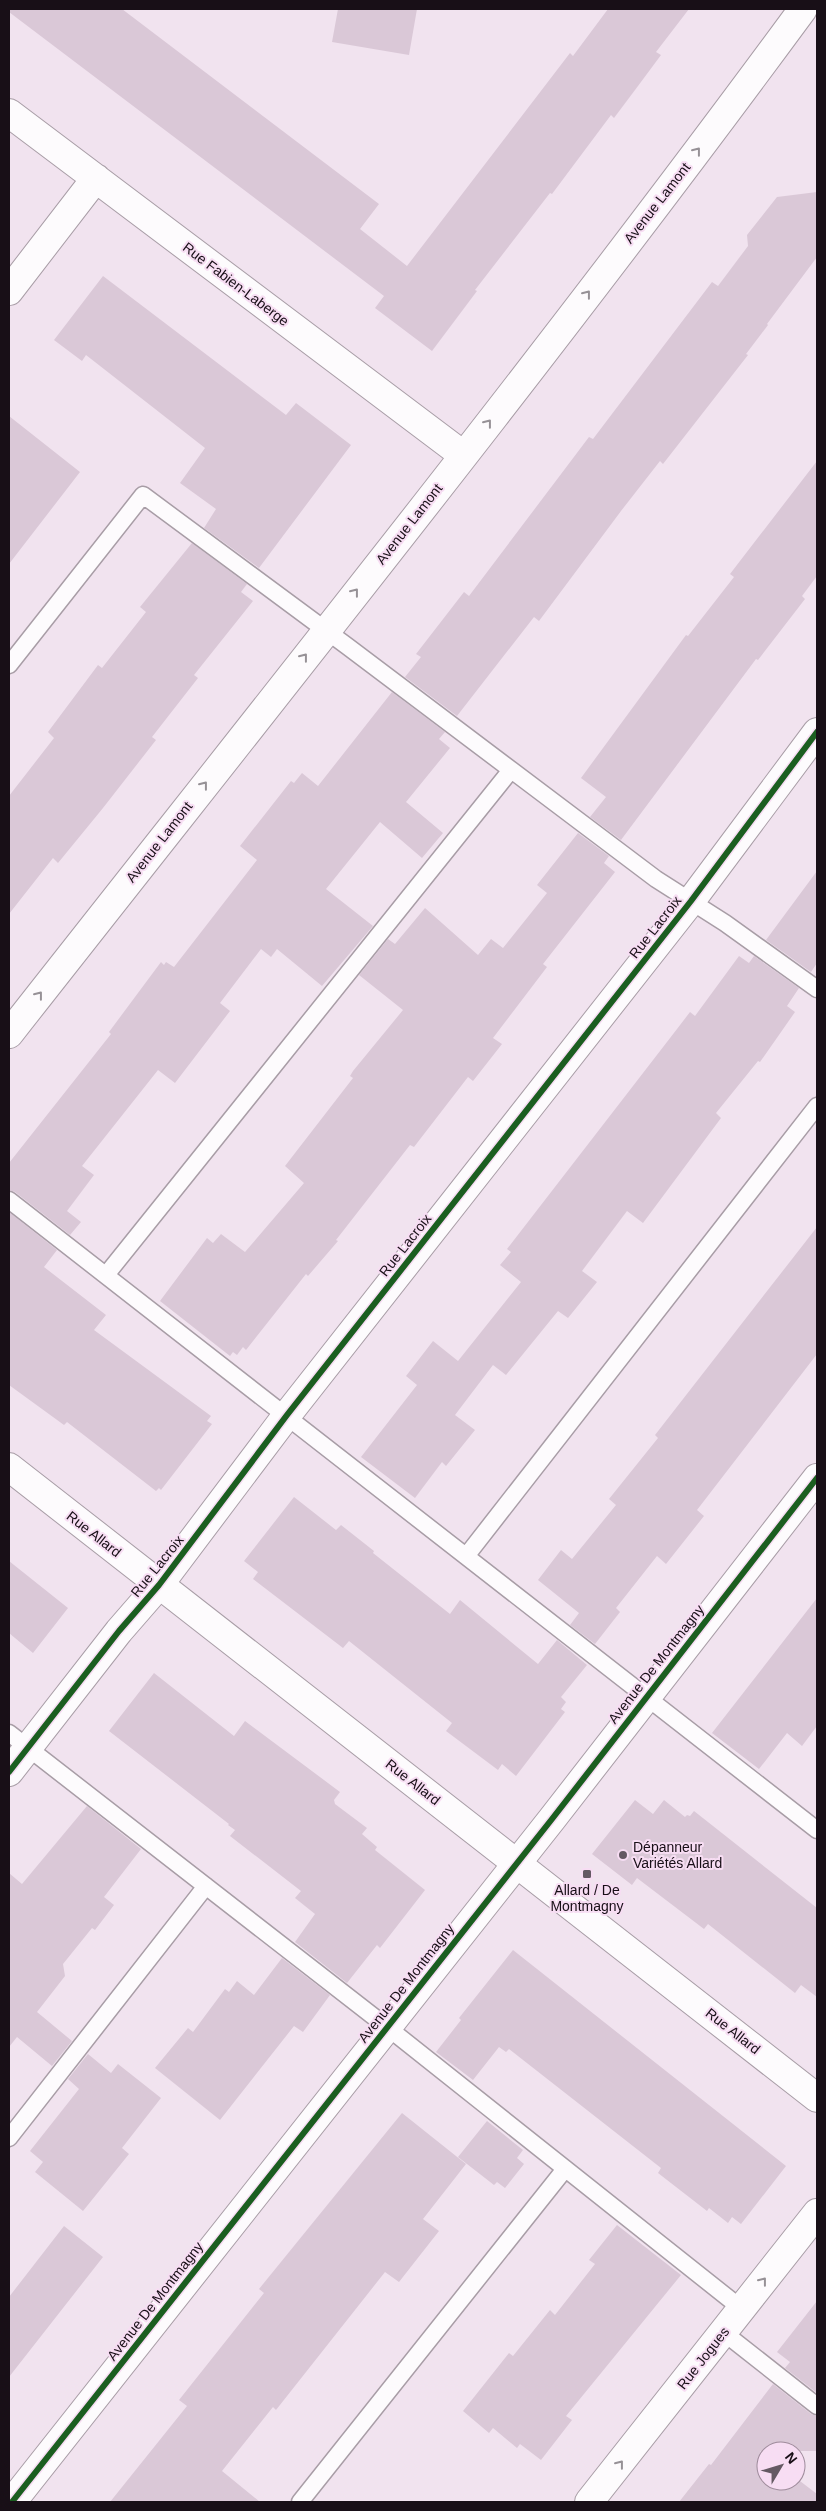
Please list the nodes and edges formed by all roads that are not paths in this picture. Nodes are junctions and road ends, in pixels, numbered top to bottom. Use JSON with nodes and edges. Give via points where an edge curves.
{"nodes":[{"id":1,"x":802,"y":9,"type":"edge"},
{"id":2,"x":9,"y":113,"type":"edge"},
{"id":3,"x":96,"y":178,"type":"junction"},
{"id":4,"x":9,"y":291,"type":"edge"},
{"id":5,"x":463,"y":455,"type":"junction"},
{"id":6,"x":325,"y":631,"type":"junction"},
{"id":7,"x":9,"y":665,"type":"edge"},
{"id":8,"x":817,"y":732,"type":"edge"},
{"id":9,"x":512,"y":770,"type":"junction"},
{"id":10,"x":691,"y":901,"type":"junction"},
{"id":11,"x":817,"y":989,"type":"edge"},
{"id":12,"x":9,"y":1034,"type":"edge"},
{"id":13,"x":817,"y":1106,"type":"edge"},
{"id":14,"x":9,"y":1200,"type":"edge"},
{"id":15,"x":106,"y":1276,"type":"junction"},
{"id":16,"x":287,"y":1415,"type":"junction"},
{"id":17,"x":9,"y":1467,"type":"edge"},
{"id":18,"x":817,"y":1478,"type":"edge"},
{"id":19,"x":467,"y":1556,"type":"junction"},
{"id":20,"x":159,"y":1585,"type":"junction"},
{"id":21,"x":647,"y":1696,"type":"junction"},
{"id":22,"x":19,"y":1740,"type":"edge"},
{"id":23,"x":9,"y":1772,"type":"edge"},
{"id":24,"x":817,"y":1830,"type":"edge"},
{"id":25,"x":517,"y":1862,"type":"junction"},
{"id":26,"x":206,"y":1886,"type":"junction"},
{"id":27,"x":387,"y":2027,"type":"junction"},
{"id":28,"x":817,"y":2098,"type":"edge"},
{"id":29,"x":9,"y":2138,"type":"edge"},
{"id":30,"x":565,"y":2168,"type":"junction"},
{"id":31,"x":817,"y":2213,"type":"edge"},
{"id":32,"x":742,"y":2309,"type":"junction"},
{"id":33,"x":723,"y":2332,"type":"junction"},
{"id":34,"x":817,"y":2406,"type":"edge"},
{"id":35,"x":12,"y":2502,"type":"edge"},
{"id":36,"x":300,"y":2502,"type":"edge"},
{"id":37,"x":589,"y":2502,"type":"edge"}],
"edges":[{"from":5,"to":1,"type":"street","name":"Avenue Lamont","one_way":true},
{"from":2,"to":3,"type":"street","name":"Rue Fabien-Laberge"},
{"from":3,"to":4,"type":"street"},
{"from":3,"to":5,"type":"street","name":"Rue Fabien-Laberge"},
{"from":6,"to":5,"type":"street","name":"Avenue Lamont","one_way":true},
{"from":6,"to":7,"type":"lane","via":[[142,496]]},
{"from":6,"to":9,"type":"lane"},
{"from":12,"to":6,"type":"street","name":"Avenue Lamont","one_way":true},
{"from":8,"to":10,"type":"street","name":"Rue Lacroix"},
{"from":9,"to":10,"type":"lane","via":[[656,879]]},
{"from":9,"to":15,"type":"lane"},
{"from":10,"to":11,"type":"lane"},
{"from":10,"to":16,"type":"street","name":"Rue Lacroix"},
{"from":13,"to":19,"type":"lane"},
{"from":14,"to":15,"type":"lane"},
{"from":15,"to":16,"type":"lane"},
{"from":16,"to":19,"type":"lane"},
{"from":16,"to":20,"type":"street","name":"Rue Lacroix"},
{"from":17,"to":20,"type":"street","name":"Rue Allard"},
{"from":18,"to":21,"type":"street","name":"Avenue De Montmagny"},
{"from":19,"to":21,"type":"lane"},
{"from":20,"to":22,"type":"street","name":"Rue Lacroix"},
{"from":20,"to":25,"type":"street","name":"Rue Allard"},
{"from":21,"to":24,"type":"lane"},
{"from":21,"to":25,"type":"street","name":"Avenue De Montmagny"},
{"from":22,"to":23,"type":"street","name":"Rue Lacroix"},
{"from":22,"to":26,"type":"lane"},
{"from":25,"to":27,"type":"street","name":"Avenue De Montmagny"},
{"from":25,"to":28,"type":"street","name":"Rue Allard"},
{"from":26,"to":27,"type":"lane"},
{"from":26,"to":29,"type":"lane"},
{"from":27,"to":30,"type":"lane"},
{"from":27,"to":35,"type":"street","name":"Avenue De Montmagny"},
{"from":30,"to":32,"type":"lane"},
{"from":30,"to":36,"type":"lane"},
{"from":32,"to":31,"type":"street","name":"Rue Jogues","one_way":true},
{"from":32,"to":33,"type":"street","name":"Rue Jogues"},
{"from":33,"to":34,"type":"lane"},
{"from":37,"to":33,"type":"street","name":"Rue Jogues","one_way":true}]}
